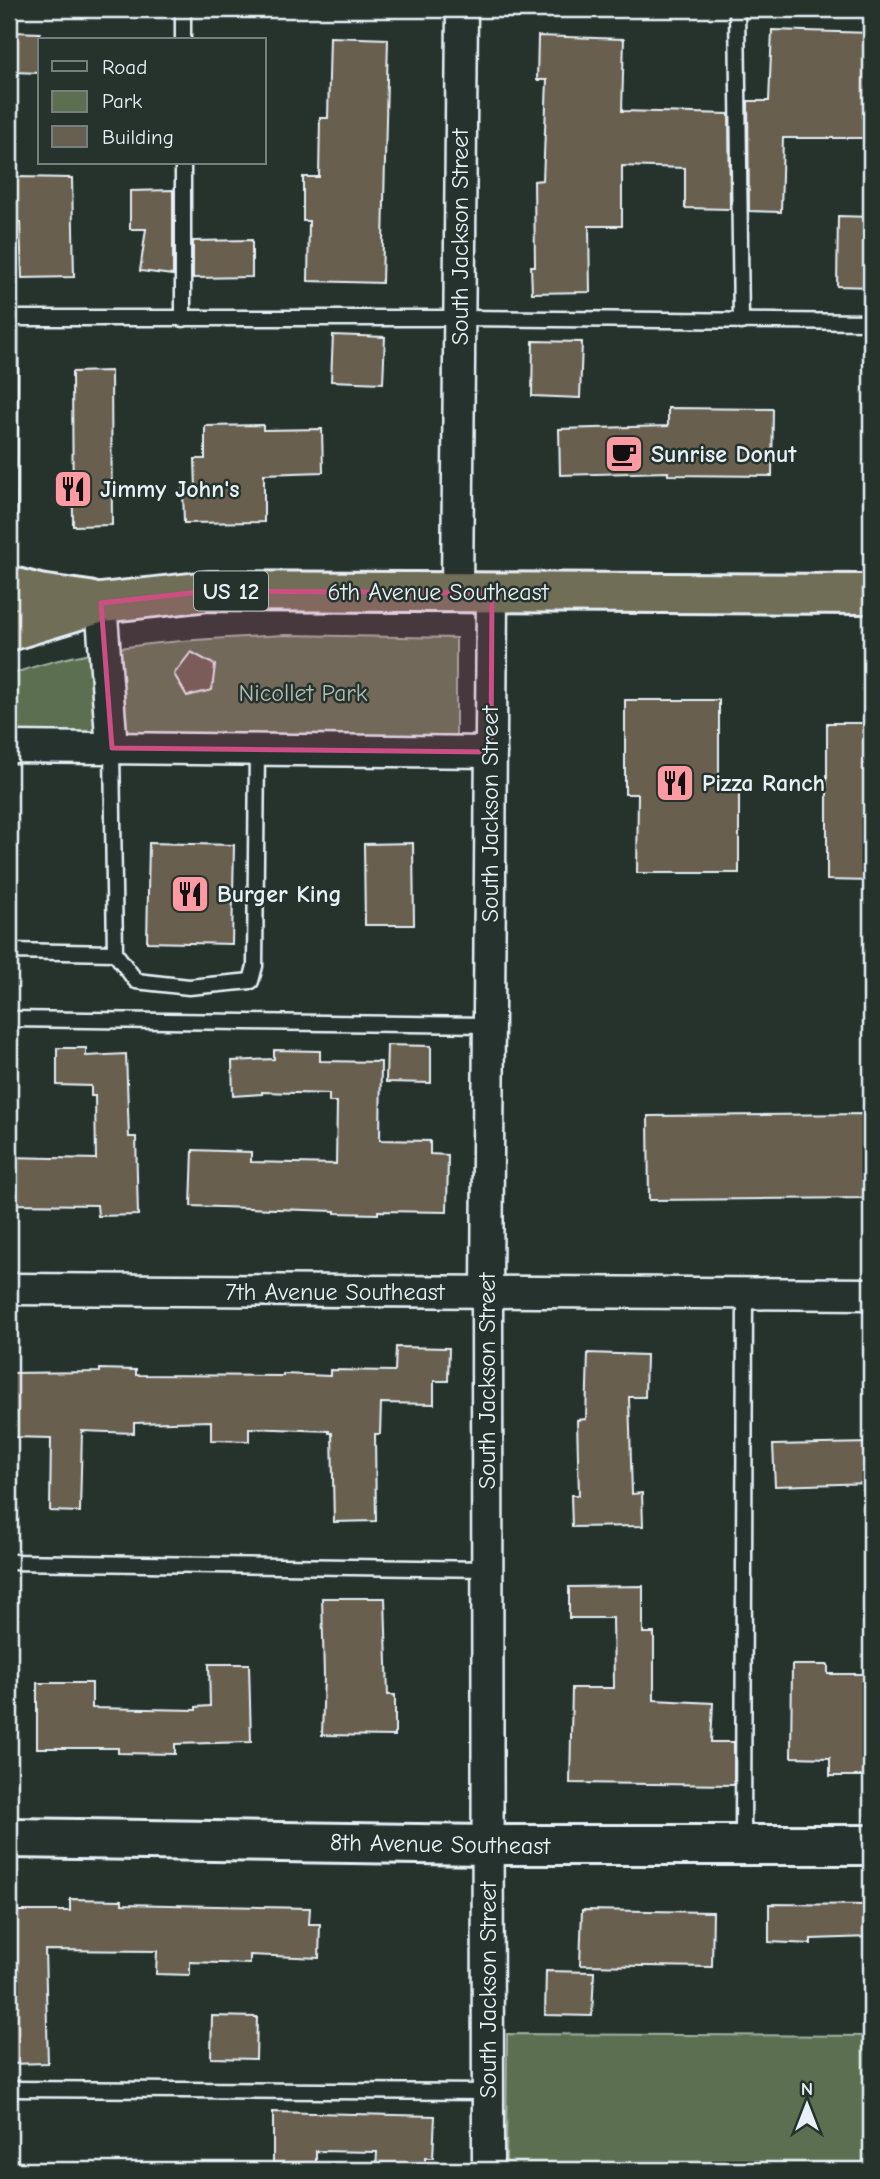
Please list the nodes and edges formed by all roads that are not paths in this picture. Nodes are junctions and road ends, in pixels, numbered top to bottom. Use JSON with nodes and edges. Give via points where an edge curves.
{"nodes":[{"id":1,"x":183,"y":9,"type":"edge"},
{"id":2,"x":462,"y":9,"type":"edge"},
{"id":3,"x":737,"y":9,"type":"edge"},
{"id":4,"x":183,"y":38,"type":"edge"},
{"id":5,"x":183,"y":164,"type":"edge"},
{"id":6,"x":9,"y":318,"type":"edge"},
{"id":7,"x":460,"y":318,"type":"junction"},
{"id":8,"x":183,"y":319,"type":"junction"},
{"id":9,"x":741,"y":322,"type":"junction"},
{"id":10,"x":871,"y":322,"type":"edge"},
{"id":11,"x":9,"y":512,"type":"edge"},
{"id":12,"x":9,"y":586,"type":"edge"},
{"id":13,"x":475,"y":592,"type":"junction"},
{"id":14,"x":871,"y":594,"type":"edge"},
{"id":15,"x":103,"y":603,"type":"junction"},
{"id":16,"x":9,"y":631,"type":"edge"},
{"id":17,"x":9,"y":747,"type":"edge"},
{"id":18,"x":111,"y":748,"type":"junction"},
{"id":19,"x":257,"y":750,"type":"junction"},
{"id":20,"x":491,"y":752,"type":"junction"},
{"id":21,"x":9,"y":951,"type":"edge"},
{"id":22,"x":115,"y":953,"type":"junction"},
{"id":23,"x":9,"y":1019,"type":"edge"},
{"id":24,"x":488,"y":1025,"type":"junction"},
{"id":25,"x":9,"y":1289,"type":"edge"},
{"id":26,"x":486,"y":1293,"type":"junction"},
{"id":27,"x":745,"y":1294,"type":"junction"},
{"id":28,"x":871,"y":1294,"type":"edge"},
{"id":29,"x":9,"y":1562,"type":"edge"},
{"id":30,"x":488,"y":1569,"type":"junction"},
{"id":31,"x":9,"y":1838,"type":"edge"},
{"id":32,"x":743,"y":1844,"type":"junction"},
{"id":33,"x":487,"y":1845,"type":"junction"},
{"id":34,"x":871,"y":1845,"type":"edge"},
{"id":35,"x":9,"y":2089,"type":"edge"},
{"id":36,"x":489,"y":2092,"type":"junction"},
{"id":37,"x":488,"y":2170,"type":"edge"}],
"edges":[{"from":1,"to":4,"type":"lane"},
{"from":2,"to":7,"type":"street","name":"South Jackson Street"},
{"from":3,"to":9,"type":"lane"},
{"from":5,"to":8,"type":"lane"},
{"from":6,"to":8,"type":"lane"},
{"from":6,"to":11,"type":"lane"},
{"from":7,"to":8,"type":"lane"},
{"from":7,"to":9,"type":"lane"},
{"from":7,"to":13,"type":"street","name":"South Jackson Street"},
{"from":9,"to":10,"type":"lane"},
{"from":12,"to":15,"type":"highway"},
{"from":13,"to":14,"type":"highway","name":"6th Avenue Southeast","number":"US 12"},
{"from":13,"to":15,"type":"highway","name":"6th Avenue Southeast","number":"US 12","via":[[209,591]]},
{"from":13,"to":20,"type":"street","name":"South Jackson Street"},
{"from":15,"to":16,"type":"highway","name":"6th Avenue Southeast","number":"US 12"},
{"from":15,"to":18,"type":"street"},
{"from":17,"to":18,"type":"street"},
{"from":18,"to":19,"type":"street"},
{"from":18,"to":22,"type":"lane"},
{"from":19,"to":20,"type":"street"},
{"from":19,"to":22,"type":"lane","via":[[255,966],[251,981],[189,987],[136,981]]},
{"from":20,"to":24,"type":"street","name":"South Jackson Street"},
{"from":21,"to":22,"type":"lane"},
{"from":23,"to":24,"type":"lane"},
{"from":24,"to":26,"type":"street","name":"South Jackson Street"},
{"from":25,"to":26,"type":"street","name":"7th Avenue Southeast"},
{"from":26,"to":27,"type":"street","name":"7th Avenue Southeast"},
{"from":26,"to":30,"type":"street","name":"South Jackson Street"},
{"from":27,"to":28,"type":"street","name":"7th Avenue Southeast"},
{"from":27,"to":32,"type":"lane"},
{"from":29,"to":30,"type":"lane"},
{"from":30,"to":33,"type":"street","name":"South Jackson Street"},
{"from":31,"to":33,"type":"street","name":"8th Avenue Southeast"},
{"from":32,"to":33,"type":"street","name":"8th Avenue Southeast"},
{"from":32,"to":34,"type":"street","name":"8th Avenue Southeast"},
{"from":33,"to":36,"type":"street","name":"South Jackson Street"},
{"from":35,"to":36,"type":"lane"},
{"from":36,"to":37,"type":"street","name":"South Jackson Street"}]}
